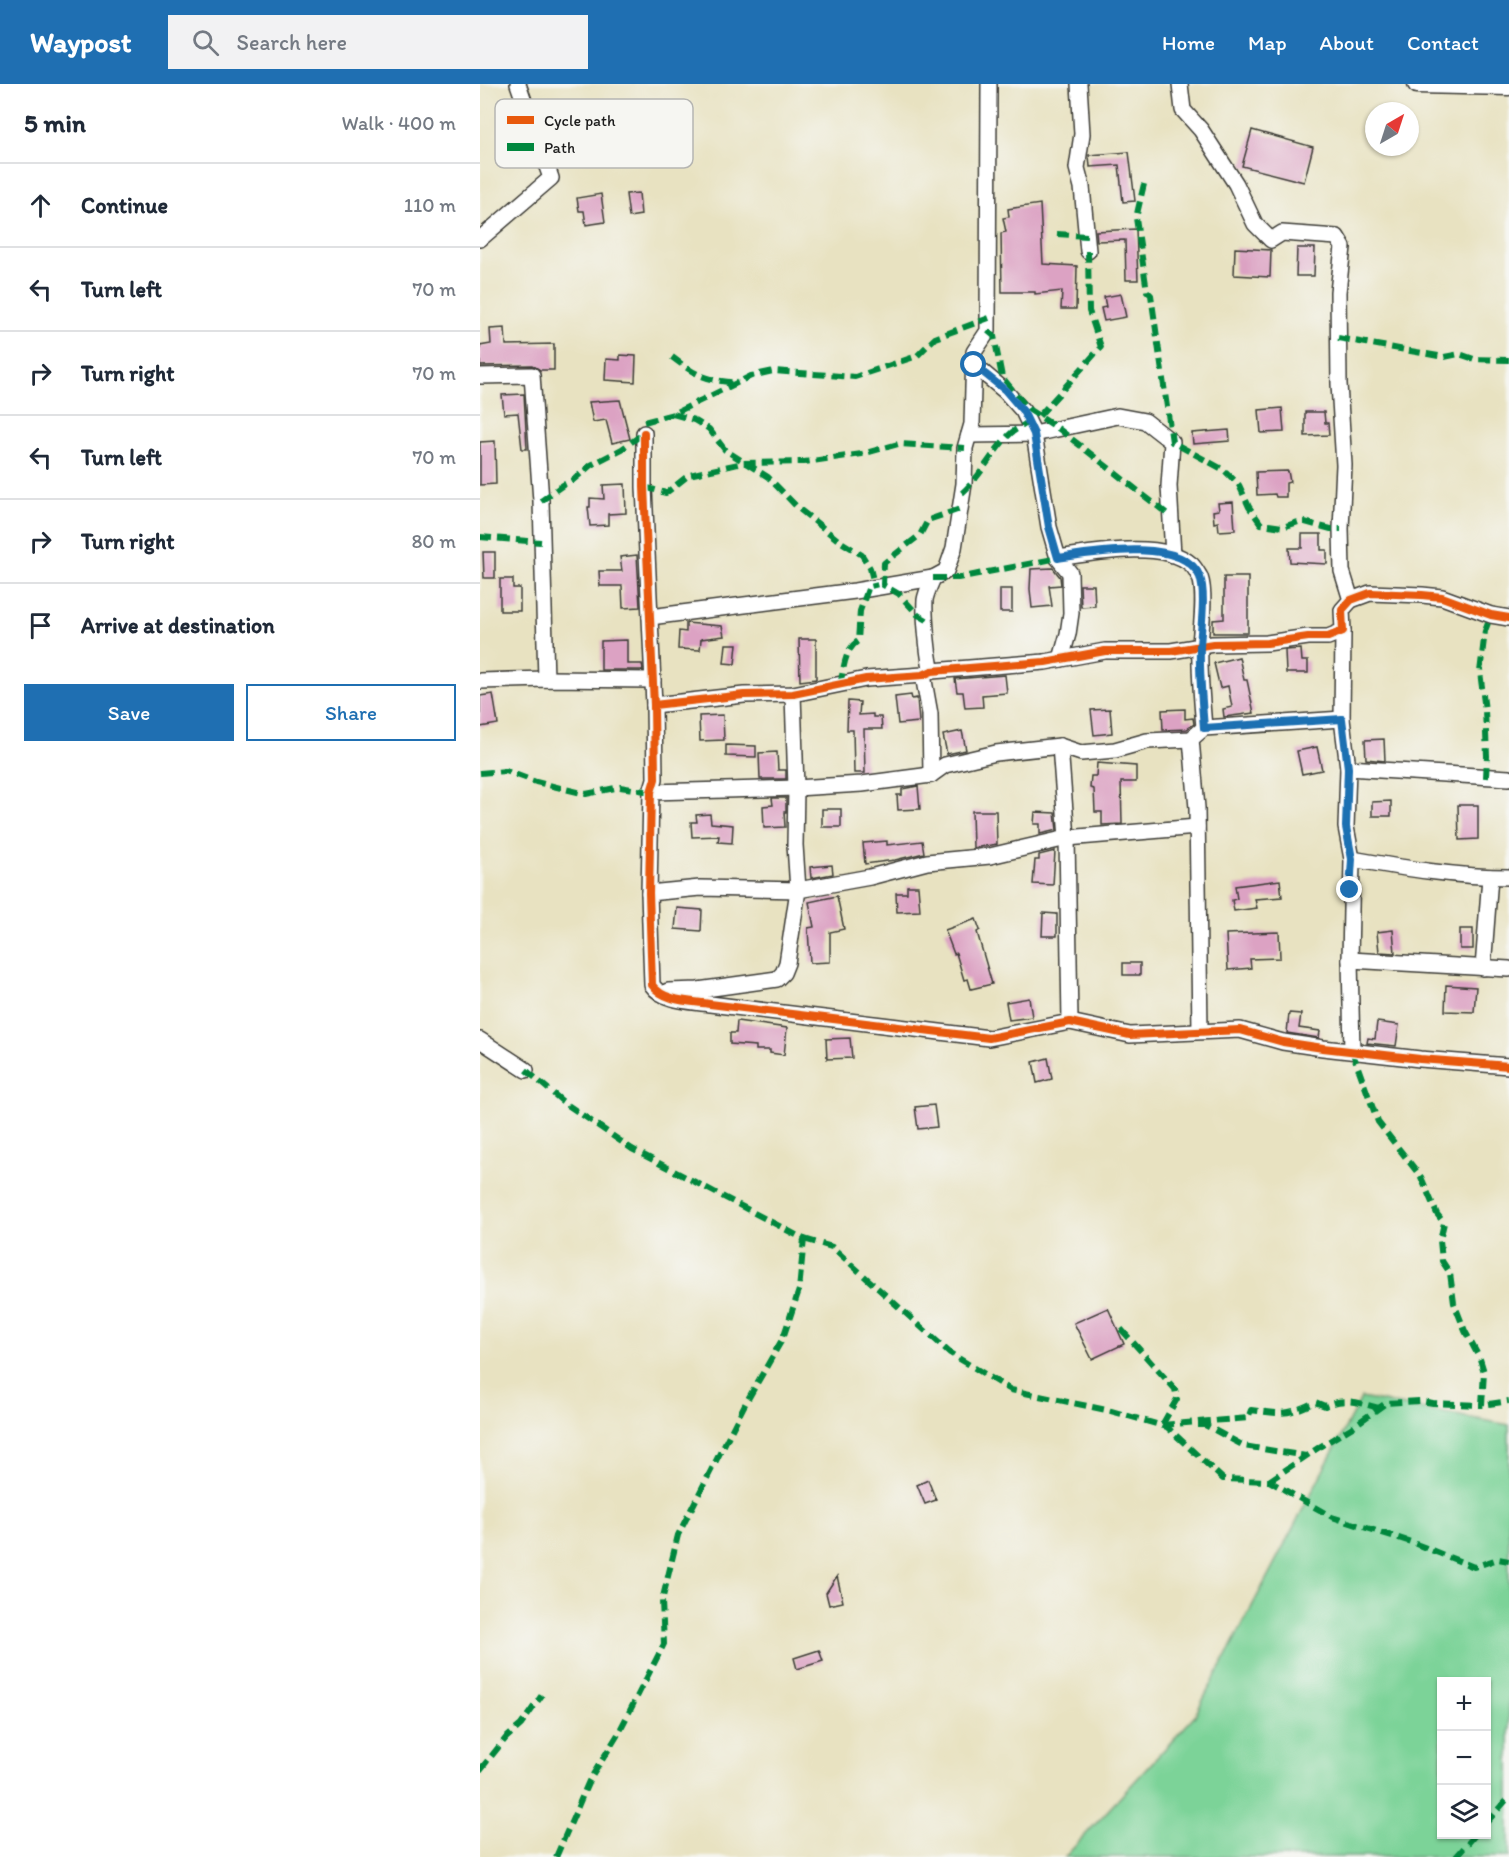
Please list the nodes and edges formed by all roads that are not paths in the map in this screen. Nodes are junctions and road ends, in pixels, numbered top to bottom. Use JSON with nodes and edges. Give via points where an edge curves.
{"nodes":[{"id":1,"x":518,"y":84,"type":"edge"},
{"id":2,"x":989,"y":84,"type":"edge"},
{"id":3,"x":1079,"y":84,"type":"edge"},
{"id":4,"x":1180,"y":84,"type":"edge"},
{"id":5,"x":1417,"y":84,"type":"edge"},
{"id":6,"x":1509,"y":86,"type":"edge"},
{"id":7,"x":523,"y":99,"type":"edge"},
{"id":8,"x":547,"y":168,"type":"edge"},
{"id":9,"x":480,"y":239,"type":"edge"},
{"id":10,"x":1089,"y":251,"type":"dead end"},
{"id":11,"x":974,"y":365,"type":"junction"},
{"id":12,"x":480,"y":376,"type":"edge"},
{"id":13,"x":644,"y":433,"type":"dead end"},
{"id":14,"x":1034,"y":434,"type":"junction"},
{"id":15,"x":969,"y":435,"type":"junction"},
{"id":16,"x":1173,"y":555,"type":"junction"},
{"id":17,"x":1058,"y":558,"type":"junction"},
{"id":18,"x":933,"y":578,"type":"junction"},
{"id":19,"x":1351,"y":600,"type":"junction"},
{"id":20,"x":650,"y":617,"type":"junction"},
{"id":21,"x":1509,"y":618,"type":"edge"},
{"id":22,"x":1343,"y":631,"type":"junction"},
{"id":23,"x":1200,"y":647,"type":"junction"},
{"id":24,"x":1061,"y":659,"type":"junction"},
{"id":25,"x":928,"y":673,"type":"junction"},
{"id":26,"x":546,"y":679,"type":"junction"},
{"id":27,"x":653,"y":680,"type":"junction"},
{"id":28,"x":480,"y":681,"type":"edge"},
{"id":29,"x":793,"y":694,"type":"junction"},
{"id":30,"x":654,"y":705,"type":"junction"},
{"id":31,"x":1342,"y":719,"type":"junction"},
{"id":32,"x":1204,"y":728,"type":"junction"},
{"id":33,"x":1191,"y":739,"type":"junction"},
{"id":34,"x":1060,"y":746,"type":"junction"},
{"id":35,"x":1348,"y":768,"type":"junction"},
{"id":36,"x":931,"y":775,"type":"junction"},
{"id":37,"x":1509,"y":778,"type":"edge"},
{"id":38,"x":796,"y":788,"type":"junction"},
{"id":39,"x":651,"y":792,"type":"junction"},
{"id":40,"x":1197,"y":827,"type":"junction"},
{"id":41,"x":1067,"y":838,"type":"junction"},
{"id":42,"x":1352,"y":859,"type":"junction"},
{"id":43,"x":1490,"y":877,"type":"junction"},
{"id":44,"x":1509,"y":877,"type":"edge"},
{"id":45,"x":798,"y":890,"type":"junction"},
{"id":46,"x":649,"y":893,"type":"junction"},
{"id":47,"x":1350,"y":960,"type":"junction"},
{"id":48,"x":1483,"y":968,"type":"junction"},
{"id":49,"x":1509,"y":969,"type":"edge"},
{"id":50,"x":656,"y":991,"type":"junction"},
{"id":51,"x":1070,"y":1022,"type":"junction"},
{"id":52,"x":1200,"y":1030,"type":"junction"},
{"id":53,"x":480,"y":1040,"type":"edge"},
{"id":54,"x":1353,"y":1051,"type":"junction"},
{"id":55,"x":1509,"y":1066,"type":"edge"},
{"id":56,"x":526,"y":1070,"type":"dead end"}],
"edges":[{"from":1,"to":7,"type":"street"},
{"from":2,"to":11,"type":"street","via":[[989,318],[988,331],[974,352]]},
{"from":3,"to":10,"type":"street","via":[[1082,134],[1077,168]]},
{"from":4,"to":19,"type":"street","via":[[1183,110],[1236,184],[1255,224],[1271,240],[1282,233],[1336,237],[1343,247],[1338,292],[1344,465],[1341,529],[1342,571]]},
{"from":5,"to":6,"type":"main road"},
{"from":8,"to":9,"type":"street","via":[[551,178]]},
{"from":11,"to":14,"type":"street","via":[[1005,390],[1023,411]]},
{"from":11,"to":15,"type":"street"},
{"from":12,"to":26,"type":"street","via":[[532,375],[541,501]]},
{"from":13,"to":20,"type":"street"},
{"from":14,"to":15,"type":"street"},
{"from":14,"to":16,"type":"street","via":[[1118,416],[1145,421],[1172,442],[1169,486]]},
{"from":14,"to":17,"type":"street"},
{"from":15,"to":18,"type":"street","via":[[954,548],[946,571]]},
{"from":16,"to":17,"type":"street","via":[[1147,550]]},
{"from":16,"to":23,"type":"street","via":[[1193,566],[1200,578]]},
{"from":17,"to":24,"type":"street","via":[[1070,573],[1071,613]]},
{"from":18,"to":20,"type":"street"},
{"from":18,"to":25,"type":"street","via":[[925,600]]},
{"from":19,"to":21,"type":"street","via":[[1370,593],[1422,594]]},
{"from":19,"to":22,"type":"street","via":[[1342,610]]},
{"from":20,"to":27,"type":"street"},
{"from":22,"to":23,"type":"street","via":[[1328,637]]},
{"from":22,"to":31,"type":"street"},
{"from":23,"to":24,"type":"street","via":[[1105,651]]},
{"from":23,"to":32,"type":"street"},
{"from":24,"to":25,"type":"street"},
{"from":25,"to":29,"type":"street","via":[[866,679]]},
{"from":25,"to":36,"type":"street"},
{"from":26,"to":27,"type":"street"},
{"from":26,"to":28,"type":"street"},
{"from":27,"to":30,"type":"street"},
{"from":29,"to":30,"type":"street","via":[[744,694]]},
{"from":29,"to":38,"type":"street"},
{"from":30,"to":39,"type":"street","via":[[655,778]]},
{"from":31,"to":32,"type":"street"},
{"from":31,"to":35,"type":"street"},
{"from":32,"to":33,"type":"street"},
{"from":33,"to":34,"type":"street","via":[[1147,741],[1081,753]]},
{"from":33,"to":40,"type":"street"},
{"from":34,"to":36,"type":"street","via":[[973,758],[945,765]]},
{"from":34,"to":41,"type":"street"},
{"from":35,"to":37,"type":"street"},
{"from":35,"to":42,"type":"street","via":[[1346,827]]},
{"from":36,"to":38,"type":"street"},
{"from":38,"to":39,"type":"street"},
{"from":38,"to":45,"type":"street"},
{"from":39,"to":46,"type":"street"},
{"from":40,"to":41,"type":"street"},
{"from":40,"to":52,"type":"street"},
{"from":41,"to":45,"type":"street","via":[[990,856],[927,862]]},
{"from":41,"to":51,"type":"street"},
{"from":42,"to":43,"type":"street"},
{"from":42,"to":47,"type":"street"},
{"from":43,"to":44,"type":"street"},
{"from":43,"to":48,"type":"street"},
{"from":45,"to":46,"type":"street","via":[[700,888]]},
{"from":45,"to":50,"type":"street","via":[[787,963],[777,979],[698,990]]},
{"from":46,"to":50,"type":"street","via":[[652,985]]},
{"from":47,"to":48,"type":"street"},
{"from":47,"to":54,"type":"street"},
{"from":48,"to":49,"type":"street"},
{"from":50,"to":51,"type":"street","via":[[664,996],[733,1007],[989,1038]]},
{"from":51,"to":52,"type":"street","via":[[1130,1035]]},
{"from":52,"to":54,"type":"street","via":[[1240,1030],[1283,1042]]},
{"from":53,"to":56,"type":"street"},
{"from":54,"to":55,"type":"street"}]}
